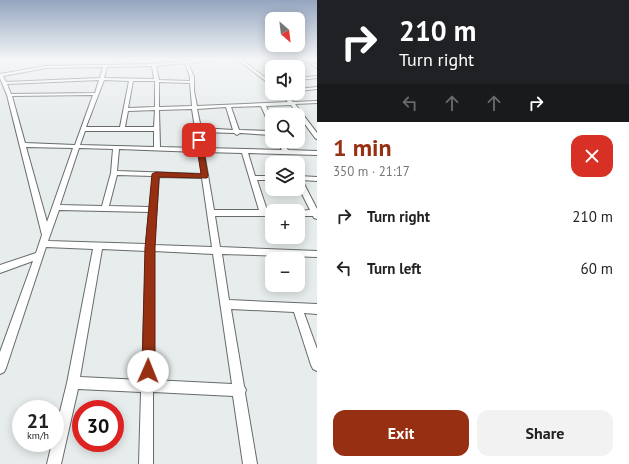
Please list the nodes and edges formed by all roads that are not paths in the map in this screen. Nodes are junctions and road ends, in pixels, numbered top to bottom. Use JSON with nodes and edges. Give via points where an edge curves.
{"nodes":[{"id":1,"x":157,"y":80,"type":"edge"},
{"id":2,"x":61,"y":81,"type":"edge"},
{"id":3,"x":101,"y":81,"type":"edge"},
{"id":4,"x":131,"y":81,"type":"edge"},
{"id":5,"x":168,"y":81,"type":"edge"},
{"id":6,"x":191,"y":82,"type":"joint"},
{"id":7,"x":4,"y":83,"type":"joint"},
{"id":8,"x":305,"y":83,"type":"edge"},
{"id":9,"x":315,"y":88,"type":"edge"},
{"id":10,"x":305,"y":89,"type":"edge"},
{"id":11,"x":96,"y":94,"type":"junction"},
{"id":12,"x":9,"y":95,"type":"junction"},
{"id":13,"x":289,"y":100,"type":"edge"},
{"id":14,"x":317,"y":102,"type":"edge"},
{"id":15,"x":292,"y":103,"type":"junction"},
{"id":16,"x":263,"y":104,"type":"junction"},
{"id":17,"x":228,"y":106,"type":"junction"},
{"id":18,"x":194,"y":107,"type":"junction"},
{"id":19,"x":265,"y":108,"type":"edge"},
{"id":20,"x":127,"y":110,"type":"junction"},
{"id":21,"x":158,"y":110,"type":"junction"},
{"id":22,"x":83,"y":129,"type":"junction"},
{"id":23,"x":122,"y":129,"type":"junction"},
{"id":24,"x":157,"y":130,"type":"junction"},
{"id":25,"x":198,"y":130,"type":"junction"},
{"id":26,"x":237,"y":133,"type":"junction"},
{"id":27,"x":265,"y":133,"type":"edge"},
{"id":28,"x":317,"y":137,"type":"edge"},
{"id":29,"x":22,"y":145,"type":"junction"},
{"id":30,"x":77,"y":147,"type":"junction"},
{"id":31,"x":116,"y":148,"type":"junction"},
{"id":32,"x":284,"y":148,"type":"edge"},
{"id":33,"x":157,"y":149,"type":"junction"},
{"id":34,"x":201,"y":150,"type":"junction"},
{"id":35,"x":244,"y":151,"type":"junction"},
{"id":36,"x":286,"y":153,"type":"junction"},
{"id":37,"x":317,"y":153,"type":"edge"},
{"id":38,"x":114,"y":173,"type":"junction"},
{"id":39,"x":156,"y":174,"type":"junction"},
{"id":40,"x":205,"y":176,"type":"junction"},
{"id":41,"x":254,"y":178,"type":"junction"},
{"id":42,"x":265,"y":178,"type":"edge"},
{"id":43,"x":305,"y":178,"type":"edge"},
{"id":44,"x":317,"y":179,"type":"edge"},
{"id":45,"x":305,"y":192,"type":"edge"},
{"id":46,"x":265,"y":206,"type":"edge"},
{"id":47,"x":56,"y":207,"type":"junction"},
{"id":48,"x":105,"y":209,"type":"junction"},
{"id":49,"x":153,"y":210,"type":"junction"},
{"id":50,"x":210,"y":213,"type":"junction"},
{"id":51,"x":265,"y":213,"type":"edge"},
{"id":52,"x":305,"y":214,"type":"edge"},
{"id":53,"x":316,"y":215,"type":"edge"},
{"id":54,"x":46,"y":235,"type":"junction"},
{"id":55,"x":43,"y":244,"type":"junction"},
{"id":56,"x":98,"y":246,"type":"junction"},
{"id":57,"x":150,"y":248,"type":"junction"},
{"id":58,"x":216,"y":251,"type":"junction"},
{"id":59,"x":317,"y":254,"type":"edge"},
{"id":60,"x":38,"y":256,"type":"junction"},
{"id":61,"x":0,"y":269,"type":"edge"},
{"id":62,"x":226,"y":304,"type":"junction"},
{"id":63,"x":297,"y":308,"type":"junction"},
{"id":64,"x":317,"y":309,"type":"edge"},
{"id":65,"x":317,"y":365,"type":"edge"},
{"id":66,"x":0,"y":368,"type":"edge"},
{"id":67,"x":73,"y":383,"type":"junction"},
{"id":68,"x":148,"y":386,"type":"junction"},
{"id":69,"x":240,"y":390,"type":"junction"},
{"id":70,"x":54,"y":464,"type":"edge"},
{"id":71,"x":146,"y":464,"type":"edge"},
{"id":72,"x":250,"y":464,"type":"edge"}],
"edges":[{"from":1,"to":21,"type":"street"},
{"from":2,"to":7,"type":"street"},
{"from":3,"to":11,"type":"street"},
{"from":4,"to":20,"type":"street"},
{"from":5,"to":6,"type":"street"},
{"from":6,"to":18,"type":"street"},
{"from":7,"to":12,"type":"street"},
{"from":8,"to":9,"type":"street"},
{"from":9,"to":10,"type":"street"},
{"from":11,"to":12,"type":"street"},
{"from":11,"to":22,"type":"street"},
{"from":12,"to":29,"type":"street"},
{"from":13,"to":15,"type":"street"},
{"from":14,"to":15,"type":"street"},
{"from":15,"to":16,"type":"street"},
{"from":15,"to":28,"type":"street"},
{"from":16,"to":17,"type":"street"},
{"from":16,"to":19,"type":"street"},
{"from":17,"to":18,"type":"street"},
{"from":17,"to":26,"type":"street"},
{"from":18,"to":21,"type":"street"},
{"from":18,"to":25,"type":"street"},
{"from":20,"to":21,"type":"street"},
{"from":20,"to":23,"type":"street"},
{"from":21,"to":24,"type":"street"},
{"from":22,"to":23,"type":"street"},
{"from":22,"to":30,"type":"street"},
{"from":23,"to":24,"type":"street"},
{"from":24,"to":33,"type":"street"},
{"from":25,"to":26,"type":"street"},
{"from":25,"to":34,"type":"street"},
{"from":26,"to":27,"type":"street"},
{"from":29,"to":30,"type":"street"},
{"from":29,"to":54,"type":"street"},
{"from":30,"to":31,"type":"street"},
{"from":30,"to":47,"type":"street"},
{"from":31,"to":33,"type":"street"},
{"from":31,"to":38,"type":"street"},
{"from":32,"to":36,"type":"street"},
{"from":33,"to":34,"type":"street"},
{"from":34,"to":35,"type":"street"},
{"from":34,"to":40,"type":"street"},
{"from":35,"to":36,"type":"street"},
{"from":35,"to":41,"type":"street"},
{"from":36,"to":37,"type":"street"},
{"from":38,"to":39,"type":"street"},
{"from":38,"to":48,"type":"street"},
{"from":39,"to":40,"type":"street"},
{"from":39,"to":49,"type":"street"},
{"from":40,"to":50,"type":"street"},
{"from":41,"to":42,"type":"street"},
{"from":41,"to":46,"type":"street"},
{"from":43,"to":44,"type":"street"},
{"from":45,"to":53,"type":"street"},
{"from":47,"to":48,"type":"street"},
{"from":47,"to":54,"type":"street"},
{"from":48,"to":49,"type":"street"},
{"from":49,"to":57,"type":"street"},
{"from":50,"to":51,"type":"street"},
{"from":50,"to":58,"type":"street"},
{"from":52,"to":53,"type":"street"},
{"from":54,"to":55,"type":"street"},
{"from":55,"to":56,"type":"street"},
{"from":55,"to":60,"type":"street"},
{"from":56,"to":57,"type":"street"},
{"from":56,"to":67,"type":"street"},
{"from":57,"to":58,"type":"street"},
{"from":57,"to":68,"type":"street"},
{"from":58,"to":59,"type":"street"},
{"from":58,"to":62,"type":"street"},
{"from":60,"to":61,"type":"street"},
{"from":60,"to":66,"type":"street"},
{"from":62,"to":63,"type":"street"},
{"from":62,"to":69,"type":"street"},
{"from":63,"to":64,"type":"street"},
{"from":63,"to":65,"type":"street"},
{"from":67,"to":68,"type":"street"},
{"from":67,"to":70,"type":"street"},
{"from":68,"to":69,"type":"street"},
{"from":68,"to":71,"type":"street"},
{"from":69,"to":72,"type":"street"}]}
